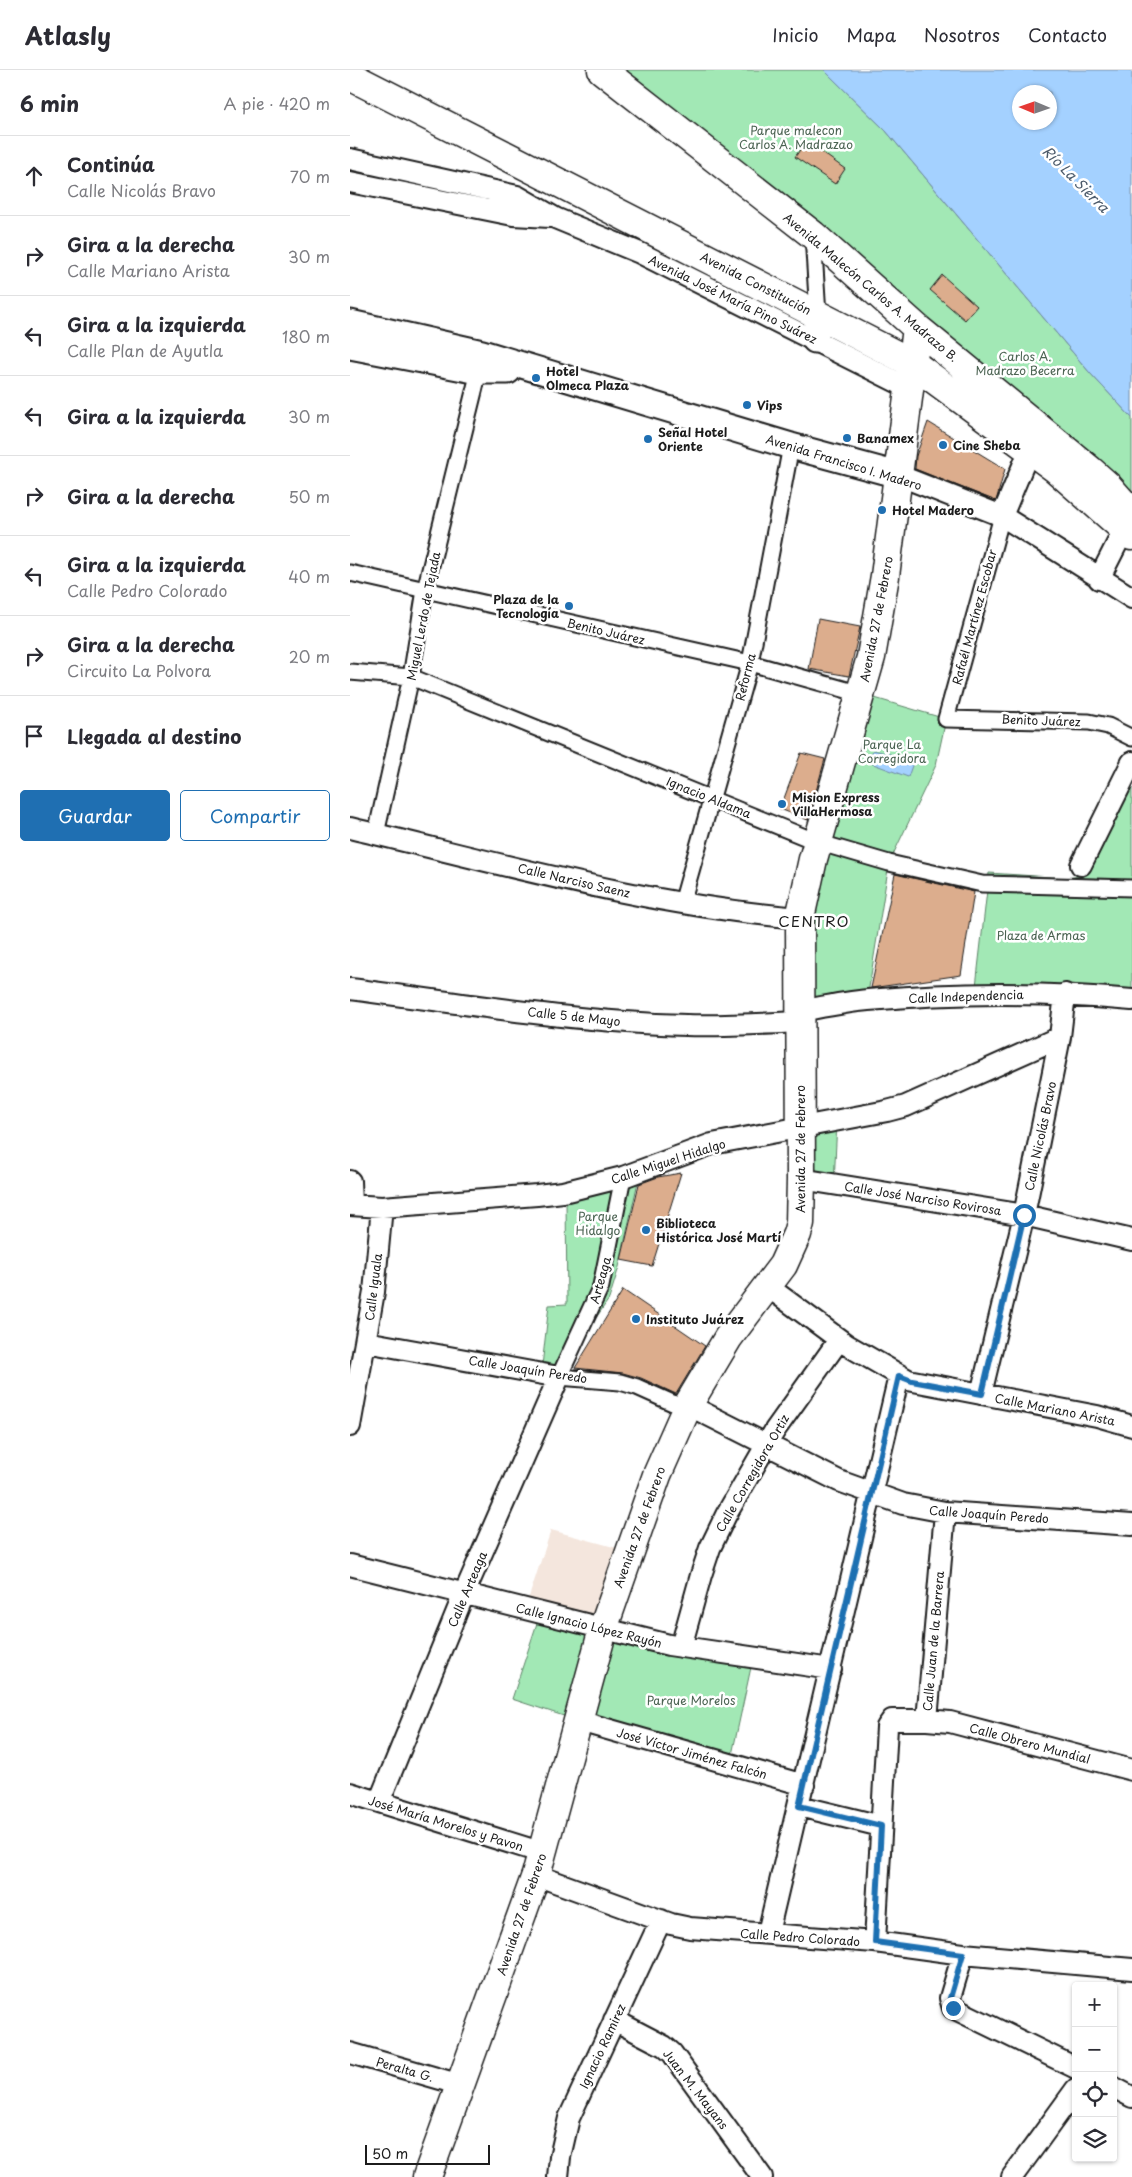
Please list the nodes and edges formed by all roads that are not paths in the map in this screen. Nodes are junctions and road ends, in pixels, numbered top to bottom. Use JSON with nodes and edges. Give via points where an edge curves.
{"nodes":[{"id":1,"x":602,"y":70,"type":"edge"},
{"id":2,"x":350,"y":76,"type":"edge"},
{"id":3,"x":350,"y":159,"type":"edge"},
{"id":4,"x":350,"y":182,"type":"edge"},
{"id":5,"x":555,"y":218,"type":"junction"},
{"id":6,"x":812,"y":234,"type":"junction"},
{"id":7,"x":350,"y":322,"type":"edge"},
{"id":8,"x":817,"y":328,"type":"junction"},
{"id":9,"x":917,"y":328,"type":"junction"},
{"id":10,"x":350,"y":346,"type":"edge"},
{"id":11,"x":479,"y":370,"type":"junction"},
{"id":12,"x":535,"y":371,"type":"junction"},
{"id":13,"x":910,"y":375,"type":"junction"},
{"id":14,"x":791,"y":446,"type":"junction"},
{"id":15,"x":1030,"y":449,"type":"junction"},
{"id":16,"x":898,"y":475,"type":"junction"},
{"id":17,"x":1002,"y":516,"type":"junction"},
{"id":18,"x":1130,"y":523,"type":"edge"},
{"id":19,"x":350,"y":573,"type":"edge"},
{"id":20,"x":1099,"y":578,"type":"junction"},
{"id":21,"x":425,"y":590,"type":"junction"},
{"id":22,"x":1132,"y":598,"type":"edge"},
{"id":23,"x":750,"y":663,"type":"junction"},
{"id":24,"x":350,"y":672,"type":"edge"},
{"id":25,"x":411,"y":677,"type":"junction"},
{"id":26,"x":861,"y":694,"type":"junction"},
{"id":27,"x":946,"y":719,"type":"joint"},
{"id":28,"x":1132,"y":738,"type":"edge"},
{"id":29,"x":1132,"y":762,"type":"edge"},
{"id":30,"x":712,"y":799,"type":"junction"},
{"id":31,"x":350,"y":828,"type":"edge"},
{"id":32,"x":376,"y":834,"type":"junction"},
{"id":33,"x":817,"y":842,"type":"junction"},
{"id":34,"x":1082,"y":865,"type":"dead end"},
{"id":35,"x":1132,"y":888,"type":"edge"},
{"id":36,"x":682,"y":903,"type":"junction"},
{"id":37,"x":800,"y":918,"type":"junction"},
{"id":38,"x":350,"y":989,"type":"edge"},
{"id":39,"x":1065,"y":994,"type":"junction"},
{"id":40,"x":1132,"y":1000,"type":"edge"},
{"id":41,"x":800,"y":1016,"type":"junction"},
{"id":42,"x":1060,"y":1037,"type":"junction"},
{"id":43,"x":801,"y":1126,"type":"junction"},
{"id":44,"x":624,"y":1177,"type":"junction"},
{"id":45,"x":801,"y":1179,"type":"junction"},
{"id":46,"x":350,"y":1181,"type":"edge"},
{"id":47,"x":350,"y":1205,"type":"edge"},
{"id":48,"x":382,"y":1206,"type":"junction"},
{"id":49,"x":1024,"y":1215,"type":"junction"},
{"id":50,"x":1132,"y":1240,"type":"edge"},
{"id":51,"x":767,"y":1286,"type":"junction"},
{"id":52,"x":839,"y":1340,"type":"junction"},
{"id":53,"x":366,"y":1342,"type":"junction"},
{"id":54,"x":899,"y":1376,"type":"junction"},
{"id":55,"x":559,"y":1377,"type":"junction"},
{"id":56,"x":982,"y":1394,"type":"junction"},
{"id":57,"x":687,"y":1407,"type":"junction"},
{"id":58,"x":350,"y":1426,"type":"edge"},
{"id":59,"x":1132,"y":1426,"type":"edge"},
{"id":60,"x":766,"y":1446,"type":"junction"},
{"id":61,"x":871,"y":1493,"type":"junction"},
{"id":62,"x":944,"y":1512,"type":"junction"},
{"id":63,"x":1132,"y":1525,"type":"edge"},
{"id":64,"x":350,"y":1565,"type":"edge"},
{"id":65,"x":464,"y":1594,"type":"junction"},
{"id":66,"x":603,"y":1629,"type":"junction"},
{"id":67,"x":681,"y":1647,"type":"junction"},
{"id":68,"x":831,"y":1669,"type":"junction"},
{"id":69,"x":926,"y":1720,"type":"junction"},
{"id":70,"x":579,"y":1722,"type":"junction"},
{"id":71,"x":1132,"y":1770,"type":"edge"},
{"id":72,"x":804,"y":1785,"type":"junction"},
{"id":73,"x":350,"y":1793,"type":"edge"},
{"id":74,"x":379,"y":1802,"type":"junction"},
{"id":75,"x":799,"y":1806,"type":"junction"},
{"id":76,"x":881,"y":1826,"type":"junction"},
{"id":77,"x":539,"y":1864,"type":"junction"},
{"id":78,"x":661,"y":1920,"type":"junction"},
{"id":79,"x":768,"y":1934,"type":"junction"},
{"id":80,"x":875,"y":1942,"type":"junction"},
{"id":81,"x":963,"y":1954,"type":"junction"},
{"id":82,"x":1132,"y":1969,"type":"edge"},
{"id":83,"x":614,"y":2020,"type":"junction"},
{"id":84,"x":350,"y":2053,"type":"edge"},
{"id":85,"x":1072,"y":2066,"type":"edge"},
{"id":86,"x":461,"y":2085,"type":"junction"},
{"id":87,"x":1117,"y":2090,"type":"edge"},
{"id":88,"x":1072,"y":2094,"type":"edge"},
{"id":89,"x":1132,"y":2097,"type":"edge"},
{"id":90,"x":426,"y":2177,"type":"edge"},
{"id":91,"x":558,"y":2177,"type":"edge"},
{"id":92,"x":762,"y":2177,"type":"edge"},
{"id":93,"x":1012,"y":2177,"type":"edge"}],
"edges":[{"from":1,"to":6,"type":"main road","name":"Avenida Malecón Carlos A. Madrazo B."},
{"from":2,"to":8,"type":"main road","name":"Avenida Constitución"},
{"from":3,"to":5,"type":"street","name":"Avenida José María Pino Suárez","via":[[518,196]]},
{"from":4,"to":5,"type":"street","name":"Avenida José María Pino Suárez","via":[[513,215]]},
{"from":5,"to":8,"type":"street","name":"Avenida José María Pino Suárez"},
{"from":6,"to":8,"type":"street"},
{"from":6,"to":9,"type":"main road","name":"Avenida Malecón Carlos A. Madrazo B."},
{"from":7,"to":12,"type":"street","name":"Avenida Francisco I. Madero","via":[[482,354]]},
{"from":8,"to":13,"type":"main road","name":"Avenida Constitución"},
{"from":9,"to":13,"type":"main road","name":"Avenida 27 de Febrero"},
{"from":9,"to":18,"type":"main road","name":"Avenida Malecón Carlos A. Madrazo B.","via":[[1108,486]]},
{"from":10,"to":11,"type":"street","name":"Avenida Francisco I. Madero"},
{"from":11,"to":12,"type":"street","name":"Avenida Francisco I. Madero"},
{"from":11,"to":21,"type":"street","name":"Miguel Lerdo de Tejada"},
{"from":12,"to":14,"type":"street","name":"Avenida Francisco I. Madero"},
{"from":13,"to":15,"type":"main road","name":"Avenida Constitución"},
{"from":13,"to":16,"type":"main road","name":"Avenida 27 de Febrero"},
{"from":14,"to":16,"type":"street","name":"Avenida Francisco I. Madero"},
{"from":14,"to":23,"type":"street","name":"Reforma"},
{"from":15,"to":17,"type":"street"},
{"from":15,"to":18,"type":"main road","name":"Avenida Constitución"},
{"from":16,"to":17,"type":"street","name":"Avenida Francisco I. Madero"},
{"from":16,"to":26,"type":"main road","name":"Avenida 27 de Febrero","via":[[886,576]]},
{"from":17,"to":20,"type":"street","name":"Avenida Francisco I. Madero"},
{"from":17,"to":27,"type":"street","name":"Rafaél Martínez Escobar"},
{"from":18,"to":20,"type":"street"},
{"from":19,"to":21,"type":"street","name":"Benito Juárez"},
{"from":20,"to":22,"type":"street","name":"Avenida Francisco I. Madero"},
{"from":21,"to":23,"type":"street","name":"Benito Juárez"},
{"from":21,"to":25,"type":"street","name":"Miguel Lerdo de Tejada"},
{"from":23,"to":26,"type":"street","name":"Benito Juárez"},
{"from":23,"to":30,"type":"street","name":"Reforma"},
{"from":24,"to":25,"type":"street","name":"Ignacio Aldama"},
{"from":25,"to":30,"type":"street","name":"Ignacio Aldama"},
{"from":25,"to":32,"type":"street","name":"Miguel Lerdo de Tejada"},
{"from":26,"to":33,"type":"main road","name":"Avenida 27 de Febrero"},
{"from":27,"to":28,"type":"street","name":"Benito Juárez","via":[[1089,722],[1108,726]]},
{"from":29,"to":34,"type":"street"},
{"from":30,"to":33,"type":"street","name":"Ignacio Aldama"},
{"from":30,"to":36,"type":"street","name":"Reforma"},
{"from":31,"to":32,"type":"street","name":"Calle Narciso Saenz"},
{"from":32,"to":36,"type":"street","name":"Calle Narciso Saenz"},
{"from":33,"to":35,"type":"street","name":"Ignacio Aldama","via":[[889,863],[982,884]]},
{"from":33,"to":37,"type":"main road","name":"Avenida 27 de Febrero"},
{"from":36,"to":37,"type":"street","name":"Calle Narciso Saenz"},
{"from":37,"to":41,"type":"main road","name":"Avenida 27 de Febrero"},
{"from":38,"to":41,"type":"street","name":"Calle 5 de Mayo","via":[[629,1022],[726,1025]]},
{"from":39,"to":40,"type":"street","name":"Calle Independencia"},
{"from":39,"to":41,"type":"street","name":"Calle Independencia","via":[[867,1000]]},
{"from":39,"to":42,"type":"street","name":"Calle Nicolás Bravo"},
{"from":41,"to":43,"type":"main road","name":"Avenida 27 de Febrero"},
{"from":42,"to":43,"type":"street","name":"Calle Miguel Hidalgo","via":[[906,1106]]},
{"from":42,"to":49,"type":"street","name":"Calle Nicolás Bravo"},
{"from":43,"to":44,"type":"street","name":"Calle Miguel Hidalgo","via":[[712,1144]]},
{"from":43,"to":45,"type":"main road","name":"Avenida 27 de Febrero"},
{"from":44,"to":48,"type":"street","name":"Calle Miguel Hidalgo","via":[[563,1192]]},
{"from":44,"to":55,"type":"street","name":"Arteaga","via":[[601,1286]]},
{"from":45,"to":49,"type":"street","name":"Calle José Narciso Rovirosa"},
{"from":45,"to":51,"type":"main road","name":"Avenida 27 de Febrero","via":[[798,1234],[789,1256]]},
{"from":46,"to":47,"type":"street"},
{"from":47,"to":48,"type":"street","name":"Calle Miguel Hidalgo"},
{"from":48,"to":53,"type":"street","name":"Calle Iguala"},
{"from":49,"to":50,"type":"street","name":"Calle José Narciso Rovirosa"},
{"from":49,"to":56,"type":"street","name":"Calle Nicolás Bravo"},
{"from":51,"to":52,"type":"street","name":"Calle Mariano Arista"},
{"from":51,"to":57,"type":"main road","name":"Avenida 27 de Febrero","via":[[728,1338]]},
{"from":52,"to":54,"type":"street","name":"Calle Mariano Arista"},
{"from":52,"to":60,"type":"street","name":"Calle Corregidora Ortiz"},
{"from":53,"to":55,"type":"street","name":"Calle Joaquín Peredo"},
{"from":53,"to":58,"type":"street","name":"Calle Iguala"},
{"from":54,"to":56,"type":"street","name":"Calle Mariano Arista"},
{"from":54,"to":61,"type":"street"},
{"from":55,"to":57,"type":"street","name":"Calle Joaquín Peredo","via":[[620,1382]]},
{"from":55,"to":65,"type":"street","name":"Calle Arteaga"},
{"from":56,"to":59,"type":"street","name":"Calle Mariano Arista"},
{"from":57,"to":60,"type":"street","name":"Calle Joaquín Peredo"},
{"from":57,"to":66,"type":"main road","name":"Avenida 27 de Febrero","via":[[656,1475]]},
{"from":60,"to":61,"type":"street","name":"Calle Joaquín Peredo"},
{"from":60,"to":67,"type":"street","name":"Calle Corregidora Ortiz","via":[[710,1548]]},
{"from":61,"to":62,"type":"street","name":"Calle Joaquín Peredo"},
{"from":61,"to":68,"type":"street"},
{"from":62,"to":63,"type":"street","name":"Calle Joaquín Peredo"},
{"from":62,"to":69,"type":"street","name":"Calle Juan de la Barrera"},
{"from":64,"to":65,"type":"street","name":"Calle Ignacio López Rayón"},
{"from":65,"to":66,"type":"street","name":"Calle Ignacio López Rayón"},
{"from":65,"to":74,"type":"street","name":"Calle Arteaga"},
{"from":66,"to":67,"type":"street","name":"Calle Ignacio López Rayón"},
{"from":66,"to":70,"type":"main road","name":"Avenida 27 de Febrero"},
{"from":67,"to":68,"type":"street","name":"Calle Ignacio López Rayón"},
{"from":68,"to":72,"type":"street"},
{"from":69,"to":71,"type":"street","name":"Calle Obrero Mundial","via":[[956,1723]]},
{"from":69,"to":76,"type":"street","name":"Calle Juan de la Barrera","via":[[894,1719],[888,1725]]},
{"from":70,"to":72,"type":"street","name":"José Víctor Jiménez Falcón"},
{"from":70,"to":77,"type":"main road","name":"Avenida 27 de Febrero"},
{"from":72,"to":75,"type":"street"},
{"from":73,"to":74,"type":"street","name":"José María Morelos y Pavon"},
{"from":74,"to":77,"type":"street","name":"José María Morelos y Pavon"},
{"from":75,"to":76,"type":"street"},
{"from":75,"to":79,"type":"street"},
{"from":76,"to":80,"type":"street","name":"Calle Juan de la Barrera"},
{"from":77,"to":78,"type":"street","name":"Calle Pedro Colorado"},
{"from":77,"to":86,"type":"main road","name":"Avenida 27 de Febrero"},
{"from":78,"to":79,"type":"street","name":"Calle Pedro Colorado","via":[[690,1928]]},
{"from":78,"to":83,"type":"street","name":"Ignacio Ramirez"},
{"from":79,"to":80,"type":"street","name":"Calle Pedro Colorado"},
{"from":80,"to":81,"type":"street","name":"Calle Pedro Colorado"},
{"from":81,"to":82,"type":"street","name":"Calle Pedro Colorado"},
{"from":81,"to":85,"type":"street","via":[[950,1998],[953,2008]]},
{"from":83,"to":91,"type":"street","name":"Ignacio Ramirez","via":[[569,2118]]},
{"from":83,"to":92,"type":"street","name":"Juan M. Mayans","via":[[664,2046],[672,2054]]},
{"from":84,"to":86,"type":"street","name":"Peralta G."},
{"from":86,"to":90,"type":"main road","name":"Avenida 27 de Febrero"},
{"from":87,"to":89,"type":"street"},
{"from":88,"to":93,"type":"street"}]}
